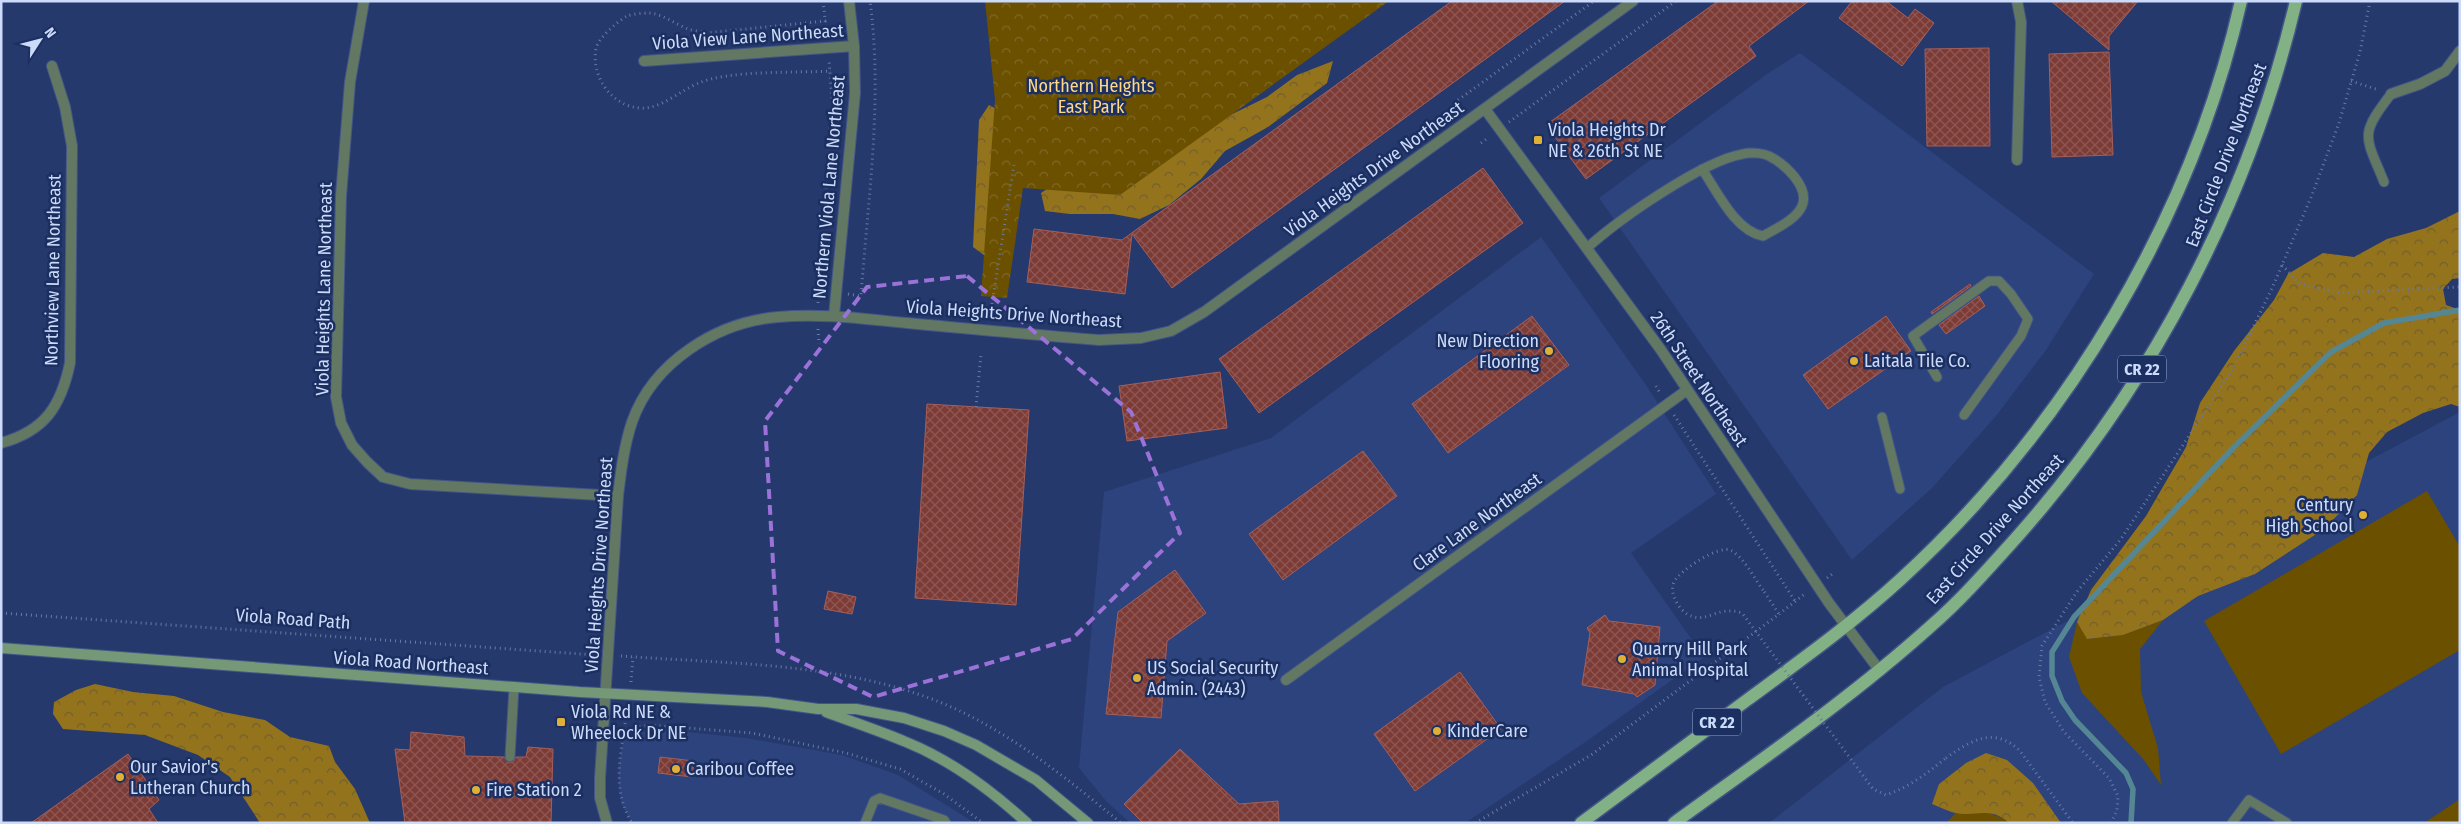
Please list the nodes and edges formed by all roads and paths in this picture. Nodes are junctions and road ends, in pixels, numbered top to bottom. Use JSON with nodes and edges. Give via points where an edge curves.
{"nodes":[{"id":1,"x":364,"y":1,"type":"edge"},
{"id":2,"x":823,"y":1,"type":"edge"},
{"id":3,"x":849,"y":1,"type":"edge"},
{"id":4,"x":870,"y":1,"type":"edge"},
{"id":5,"x":1594,"y":1,"type":"edge"},
{"id":6,"x":1633,"y":1,"type":"edge"},
{"id":7,"x":1676,"y":1,"type":"edge"},
{"id":8,"x":2017,"y":1,"type":"edge"},
{"id":9,"x":2241,"y":1,"type":"edge"},
{"id":10,"x":2296,"y":1,"type":"edge"},
{"id":11,"x":2370,"y":1,"type":"edge"},
{"id":12,"x":826,"y":21,"type":"dead end"},
{"id":13,"x":854,"y":46,"type":"junction"},
{"id":14,"x":2460,"y":51,"type":"edge"},
{"id":15,"x":644,"y":61,"type":"dead end"},
{"id":16,"x":52,"y":66,"type":"dead end"},
{"id":17,"x":831,"y":71,"type":"dead end"},
{"id":18,"x":2351,"y":81,"type":"junction"},
{"id":19,"x":2392,"y":94,"type":"junction"},
{"id":20,"x":1454,"y":103,"type":"dead end"},
{"id":21,"x":1485,"y":109,"type":"junction"},
{"id":22,"x":1522,"y":112,"type":"dead end"},
{"id":23,"x":2017,"y":160,"type":"dead end"},
{"id":24,"x":1014,"y":164,"type":"dead end"},
{"id":25,"x":1702,"y":169,"type":"junction"},
{"id":26,"x":2384,"y":182,"type":"dead end"},
{"id":27,"x":1587,"y":248,"type":"junction"},
{"id":28,"x":2282,"y":265,"type":"junction"},
{"id":29,"x":2460,"y":287,"type":"edge"},
{"id":30,"x":818,"y":290,"type":"dead end"},
{"id":31,"x":861,"y":296,"type":"dead end"},
{"id":32,"x":992,"y":304,"type":"dead end"},
{"id":33,"x":834,"y":316,"type":"junction"},
{"id":34,"x":981,"y":354,"type":"dead end"},
{"id":35,"x":1937,"y":377,"type":"dead end"},
{"id":36,"x":1656,"y":386,"type":"dead end"},
{"id":37,"x":1687,"y":390,"type":"junction"},
{"id":38,"x":1667,"y":404,"type":"junction"},
{"id":39,"x":976,"y":407,"type":"dead end"},
{"id":40,"x":1964,"y":415,"type":"dead end"},
{"id":41,"x":1882,"y":417,"type":"dead end"},
{"id":42,"x":1,"y":443,"type":"edge"},
{"id":43,"x":1900,"y":489,"type":"dead end"},
{"id":44,"x":618,"y":496,"type":"junction"},
{"id":45,"x":1,"y":612,"type":"edge"},
{"id":46,"x":1779,"y":614,"type":"junction"},
{"id":47,"x":1846,"y":627,"type":"junction"},
{"id":48,"x":1,"y":648,"type":"edge"},
{"id":49,"x":582,"y":654,"type":"dead end"},
{"id":50,"x":1880,"y":671,"type":"junction"},
{"id":51,"x":1286,"y":680,"type":"dead end"},
{"id":52,"x":514,"y":687,"type":"junction"},
{"id":53,"x":606,"y":694,"type":"junction"},
{"id":54,"x":818,"y":709,"type":"junction"},
{"id":55,"x":510,"y":757,"type":"dead end"},
{"id":56,"x":607,"y":823,"type":"edge"},
{"id":57,"x":632,"y":823,"type":"edge"},
{"id":58,"x":865,"y":823,"type":"edge"},
{"id":59,"x":946,"y":823,"type":"edge"},
{"id":60,"x":983,"y":823,"type":"edge"},
{"id":61,"x":1027,"y":823,"type":"edge"},
{"id":62,"x":1088,"y":823,"type":"edge"},
{"id":63,"x":1475,"y":823,"type":"edge"},
{"id":64,"x":1581,"y":823,"type":"edge"},
{"id":65,"x":1674,"y":823,"type":"edge"},
{"id":66,"x":2073,"y":823,"type":"edge"},
{"id":67,"x":2111,"y":823,"type":"edge"},
{"id":68,"x":2232,"y":823,"type":"edge"},
{"id":69,"x":2287,"y":823,"type":"edge"}],
"edges":[{"from":1,"to":44,"type":"street","name":"Viola Heights Lane Northeast","via":[[350,82],[341,196],[336,397],[341,423],[348,438],[384,477],[410,484]]},
{"from":2,"to":12,"type":"path"},
{"from":3,"to":13,"type":"street","name":"Northern Viola Lane Northeast"},
{"from":4,"to":31,"type":"path","via":[[875,84]]},
{"from":5,"to":20,"type":"path"},
{"from":6,"to":21,"type":"street","name":"Viola Heights Drive Northeast"},
{"from":7,"to":22,"type":"path"},
{"from":8,"to":23,"type":"street","via":[[2021,22]]},
{"from":9,"to":47,"type":"main road","name":"East Circle Drive Northeast","number":"CR 22","via":[[2232,39],[2199,138],[2148,253],[2076,375],[1978,501],[1904,576]]},
{"from":10,"to":50,"type":"main road","name":"East Circle Drive Northeast","number":"CR 22","via":[[2266,110],[2222,224],[2160,340],[2072,472],[1984,574]]},
{"from":11,"to":18,"type":"path"},
{"from":13,"to":15,"type":"street","name":"Viola View Lane Northeast"},
{"from":13,"to":33,"type":"street","name":"Northern Viola Lane Northeast","via":[[855,92]]},
{"from":14,"to":19,"type":"street","via":[[2446,71]]},
{"from":16,"to":42,"type":"street","name":"Northview Lane Northeast","via":[[65,107],[72,146],[70,363],[65,386],[54,409],[38,428]]},
{"from":17,"to":30,"type":"path","via":[[832,101]]},
{"from":18,"to":19,"type":"path"},
{"from":18,"to":28,"type":"path","via":[[2312,196]]},
{"from":19,"to":26,"type":"lane","via":[[2372,120],[2367,141]]},
{"from":21,"to":27,"type":"street","name":"26th Street Northeast"},
{"from":21,"to":33,"type":"street","name":"Viola Heights Drive Northeast","via":[[1204,312],[1171,332],[1141,338],[1099,340]]},
{"from":24,"to":32,"type":"path"},
{"from":25,"to":25,"type":"lane","via":[[1745,153],[1768,155],[1786,167],[1798,182],[1804,195],[1802,207],[1788,222],[1763,236],[1753,234],[1733,215]]},
{"from":25,"to":27,"type":"lane","via":[[1606,231]]},
{"from":27,"to":37,"type":"street","name":"26th Street Northeast"},
{"from":28,"to":29,"type":"path","via":[[2300,284],[2339,293]]},
{"from":28,"to":67,"type":"path","via":[[2233,369],[2121,539],[2076,593],[2042,646],[2038,677],[2045,702],[2064,732],[2112,784],[2118,796],[2118,810]]},
{"from":33,"to":44,"type":"street","name":"Viola Heights Drive Northeast","via":[[777,317],[745,324],[691,348],[665,369],[646,394],[633,420],[624,452]]},
{"from":34,"to":39,"type":"path"},
{"from":35,"to":40,"type":"lane","via":[[1913,336],[1989,281],[1999,281],[2028,319],[2016,343]]},
{"from":36,"to":38,"type":"path"},
{"from":37,"to":38,"type":"street","name":"Clare Lane Northeast"},
{"from":37,"to":47,"type":"street","name":"26th Street Northeast"},
{"from":38,"to":46,"type":"path","via":[[1795,600]]},
{"from":38,"to":51,"type":"street","name":"Clare Lane Northeast"},
{"from":41,"to":43,"type":"lane"},
{"from":44,"to":53,"type":"street","name":"Viola Heights Drive Northeast"},
{"from":45,"to":49,"type":"path","name":"Viola Road Path"},
{"from":46,"to":63,"type":"path","via":[[1591,755]]},
{"from":46,"to":66,"type":"path","bridge":true,"via":[[1742,560],[1731,550],[1722,549],[1705,557],[1674,581],[1672,593],[1678,606],[1691,617],[1707,617],[1731,609],[1742,613],[1873,789],[1886,794],[1901,790],[1962,746],[1996,736],[2010,741],[2020,751]]},
{"from":47,"to":50,"type":"street","name":"26th Street Northeast"},
{"from":47,"to":64,"type":"main road","name":"East Circle Drive Northeast","number":"CR 22"},
{"from":48,"to":52,"type":"main road","name":"Viola Road Northeast"},
{"from":50,"to":65,"type":"main road","name":"East Circle Drive Northeast","number":"CR 22"},
{"from":52,"to":53,"type":"main road","name":"Viola Road Northeast"},
{"from":52,"to":55,"type":"lane"},
{"from":53,"to":54,"type":"main road","name":"Viola Road Northeast","via":[[766,702]]},
{"from":53,"to":56,"type":"street","name":"Viola Heights Drive Northeast","via":[[600,798]]},
{"from":54,"to":61,"type":"main road","name":"Viola Road Northeast","via":[[907,742],[942,760],[974,779]]},
{"from":54,"to":62,"type":"main road","name":"Viola Road Northeast","via":[[856,709],[904,718],[944,731],[1009,762]]},
{"from":57,"to":60,"type":"path","via":[[622,805],[619,786],[625,730],[648,725],[752,733],[846,752],[900,769],[944,794]]},
{"from":58,"to":59,"type":"lane","via":[[874,801],[880,798]]},
{"from":68,"to":69,"type":"lane","via":[[2249,800]]}]}
